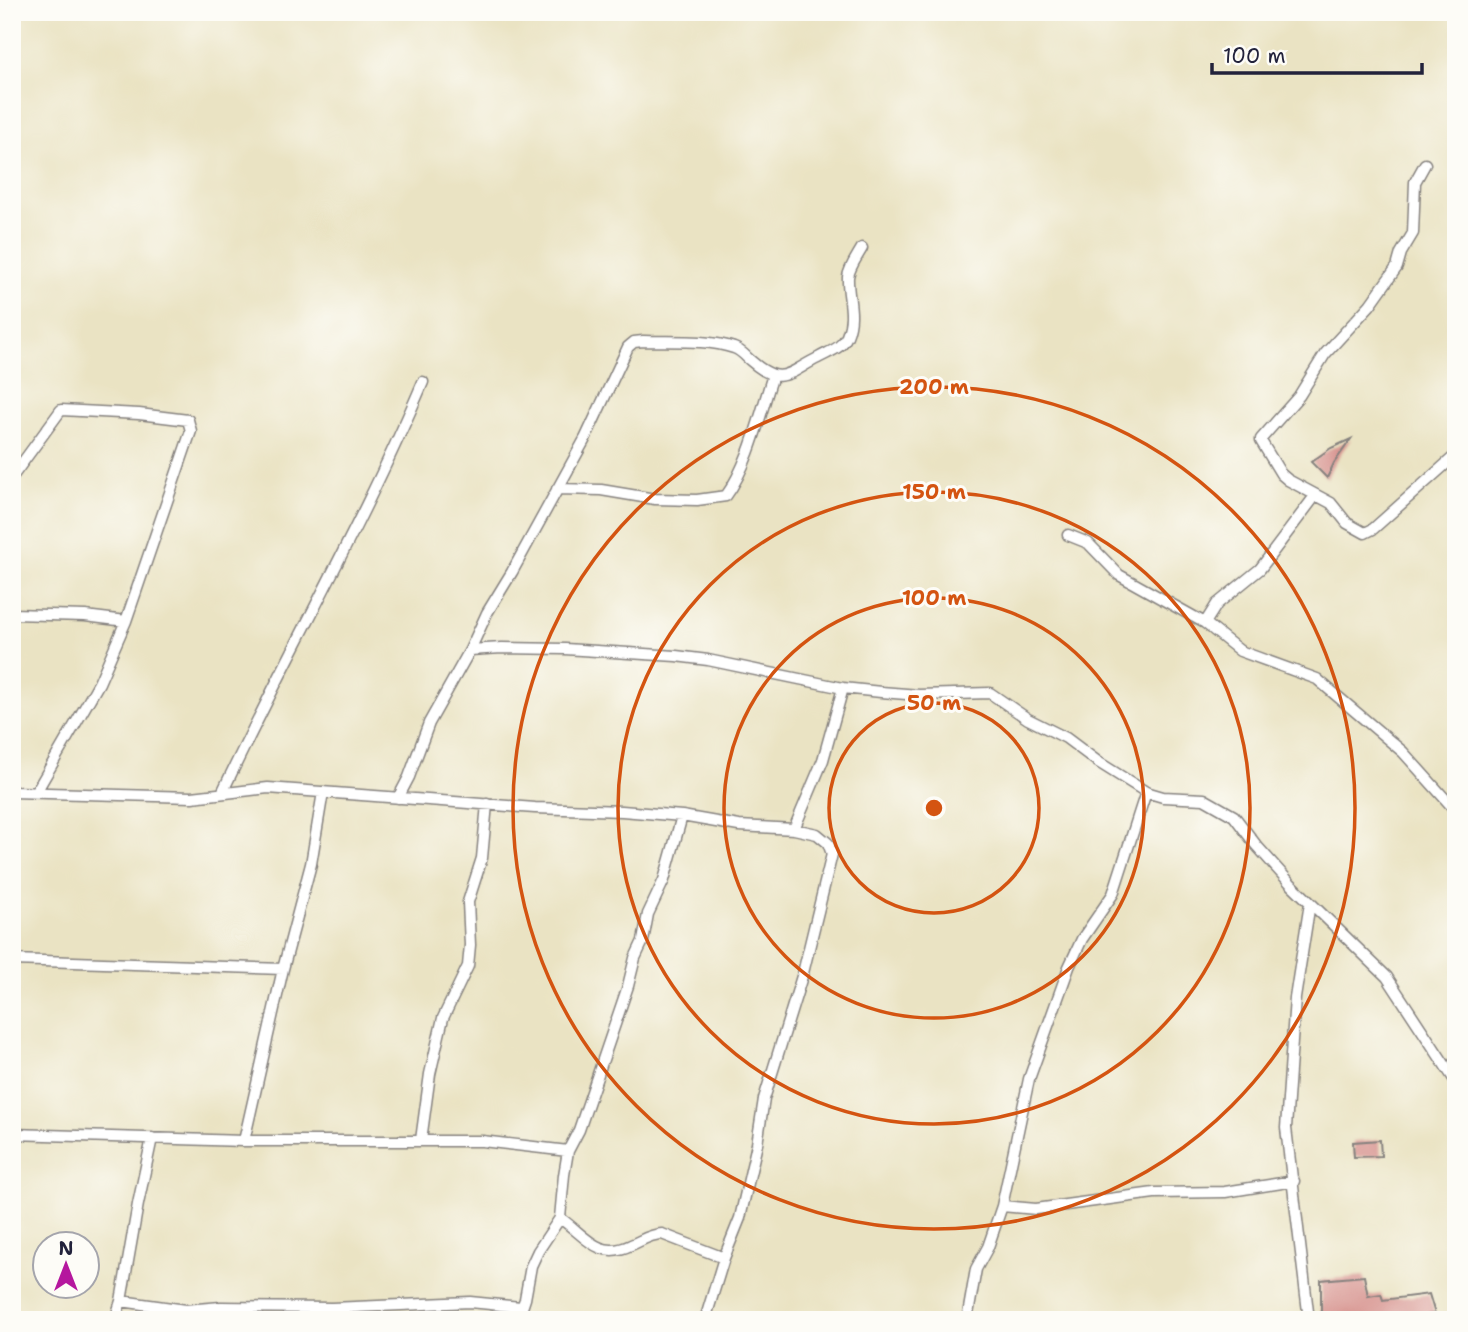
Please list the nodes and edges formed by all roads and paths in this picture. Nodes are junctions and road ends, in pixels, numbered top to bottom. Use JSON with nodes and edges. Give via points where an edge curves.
{"nodes":[{"id":1,"x":1425,"y":164,"type":"dead end"},
{"id":2,"x":862,"y":248,"type":"dead end"},
{"id":3,"x":773,"y":374,"type":"junction"},
{"id":4,"x":423,"y":382,"type":"dead end"},
{"id":5,"x":1456,"y":455,"type":"edge"},
{"id":6,"x":12,"y":477,"type":"edge"},
{"id":7,"x":557,"y":489,"type":"junction"},
{"id":8,"x":1315,"y":496,"type":"junction"},
{"id":9,"x":1068,"y":535,"type":"dead end"},
{"id":10,"x":12,"y":614,"type":"edge"},
{"id":11,"x":126,"y":621,"type":"junction"},
{"id":12,"x":1205,"y":623,"type":"junction"},
{"id":13,"x":470,"y":650,"type":"junction"},
{"id":14,"x":843,"y":688,"type":"junction"},
{"id":15,"x":12,"y":792,"type":"edge"},
{"id":16,"x":36,"y":792,"type":"junction"},
{"id":17,"x":323,"y":792,"type":"junction"},
{"id":18,"x":1146,"y":792,"type":"junction"},
{"id":19,"x":222,"y":793,"type":"junction"},
{"id":20,"x":398,"y":798,"type":"junction"},
{"id":21,"x":487,"y":804,"type":"junction"},
{"id":22,"x":1456,"y":811,"type":"edge"},
{"id":23,"x":682,"y":816,"type":"junction"},
{"id":24,"x":794,"y":829,"type":"junction"},
{"id":25,"x":1310,"y":903,"type":"junction"},
{"id":26,"x":12,"y":960,"type":"edge"},
{"id":27,"x":283,"y":969,"type":"junction"},
{"id":28,"x":1456,"y":1082,"type":"edge"},
{"id":29,"x":12,"y":1134,"type":"edge"},
{"id":30,"x":152,"y":1138,"type":"junction"},
{"id":31,"x":244,"y":1140,"type":"junction"},
{"id":32,"x":421,"y":1140,"type":"junction"},
{"id":33,"x":569,"y":1151,"type":"junction"},
{"id":34,"x":1294,"y":1181,"type":"junction"},
{"id":35,"x":1002,"y":1206,"type":"junction"},
{"id":36,"x":560,"y":1218,"type":"junction"},
{"id":37,"x":724,"y":1258,"type":"junction"},
{"id":38,"x":121,"y":1301,"type":"junction"},
{"id":39,"x":521,"y":1307,"type":"junction"},
{"id":40,"x":115,"y":1320,"type":"edge"},
{"id":41,"x":518,"y":1320,"type":"edge"},
{"id":42,"x":705,"y":1320,"type":"edge"},
{"id":43,"x":967,"y":1320,"type":"edge"},
{"id":44,"x":1309,"y":1320,"type":"edge"}],
"edges":[{"from":1,"to":8,"type":"street","via":[[1415,182],[1413,233],[1398,267],[1261,439],[1281,474]]},
{"from":2,"to":3,"type":"street","via":[[848,278],[851,309],[845,340],[793,374]]},
{"from":3,"to":7,"type":"street","via":[[754,436],[726,496],[655,499]]},
{"from":3,"to":7,"type":"street","via":[[734,348],[634,342]]},
{"from":4,"to":19,"type":"street","via":[[377,486]]},
{"from":5,"to":8,"type":"street","via":[[1365,533],[1347,523],[1331,503]]},
{"from":6,"to":11,"type":"street","via":[[61,410],[188,420],[191,431]]},
{"from":7,"to":13,"type":"street"},
{"from":8,"to":12,"type":"street","via":[[1266,561],[1217,604]]},
{"from":9,"to":12,"type":"street","via":[[1088,543],[1119,575]]},
{"from":10,"to":11,"type":"street"},
{"from":11,"to":16,"type":"street","via":[[99,683]]},
{"from":12,"to":22,"type":"street","via":[[1240,651],[1317,679],[1403,752]]},
{"from":13,"to":14,"type":"street","via":[[565,649],[676,656]]},
{"from":13,"to":20,"type":"street","via":[[429,723]]},
{"from":14,"to":18,"type":"street","via":[[919,695],[990,693]]},
{"from":14,"to":24,"type":"street","via":[[823,760]]},
{"from":15,"to":16,"type":"street"},
{"from":16,"to":19,"type":"street","via":[[192,797]]},
{"from":17,"to":19,"type":"street","via":[[268,788]]},
{"from":17,"to":20,"type":"street"},
{"from":17,"to":27,"type":"street","via":[[312,864]]},
{"from":18,"to":25,"type":"street","via":[[1204,799],[1234,816]]},
{"from":18,"to":35,"type":"street","via":[[1113,894],[1077,948],[1029,1079]]},
{"from":20,"to":21,"type":"street"},
{"from":21,"to":23,"type":"street"},
{"from":21,"to":32,"type":"street","via":[[482,858],[468,902],[468,966],[443,1018]]},
{"from":23,"to":24,"type":"street"},
{"from":23,"to":33,"type":"street"},
{"from":24,"to":37,"type":"street","via":[[817,834],[828,843],[832,855],[803,973],[764,1099],[740,1218]]},
{"from":25,"to":28,"type":"street","via":[[1387,977]]},
{"from":25,"to":34,"type":"street","via":[[1294,998],[1287,1094],[1286,1128]]},
{"from":26,"to":27,"type":"street"},
{"from":27,"to":31,"type":"street"},
{"from":29,"to":30,"type":"street"},
{"from":30,"to":31,"type":"street"},
{"from":30,"to":38,"type":"street"},
{"from":31,"to":32,"type":"street"},
{"from":32,"to":33,"type":"street"},
{"from":33,"to":36,"type":"street"},
{"from":34,"to":35,"type":"street","via":[[1036,1209]]},
{"from":34,"to":44,"type":"street"},
{"from":35,"to":43,"type":"street","via":[[976,1269]]},
{"from":36,"to":37,"type":"street","via":[[601,1250],[615,1250],[662,1234]]},
{"from":36,"to":39,"type":"street","via":[[531,1266]]},
{"from":37,"to":42,"type":"street"},
{"from":38,"to":39,"type":"street","via":[[186,1310],[470,1302]]},
{"from":38,"to":40,"type":"street"},
{"from":39,"to":41,"type":"street"}]}
